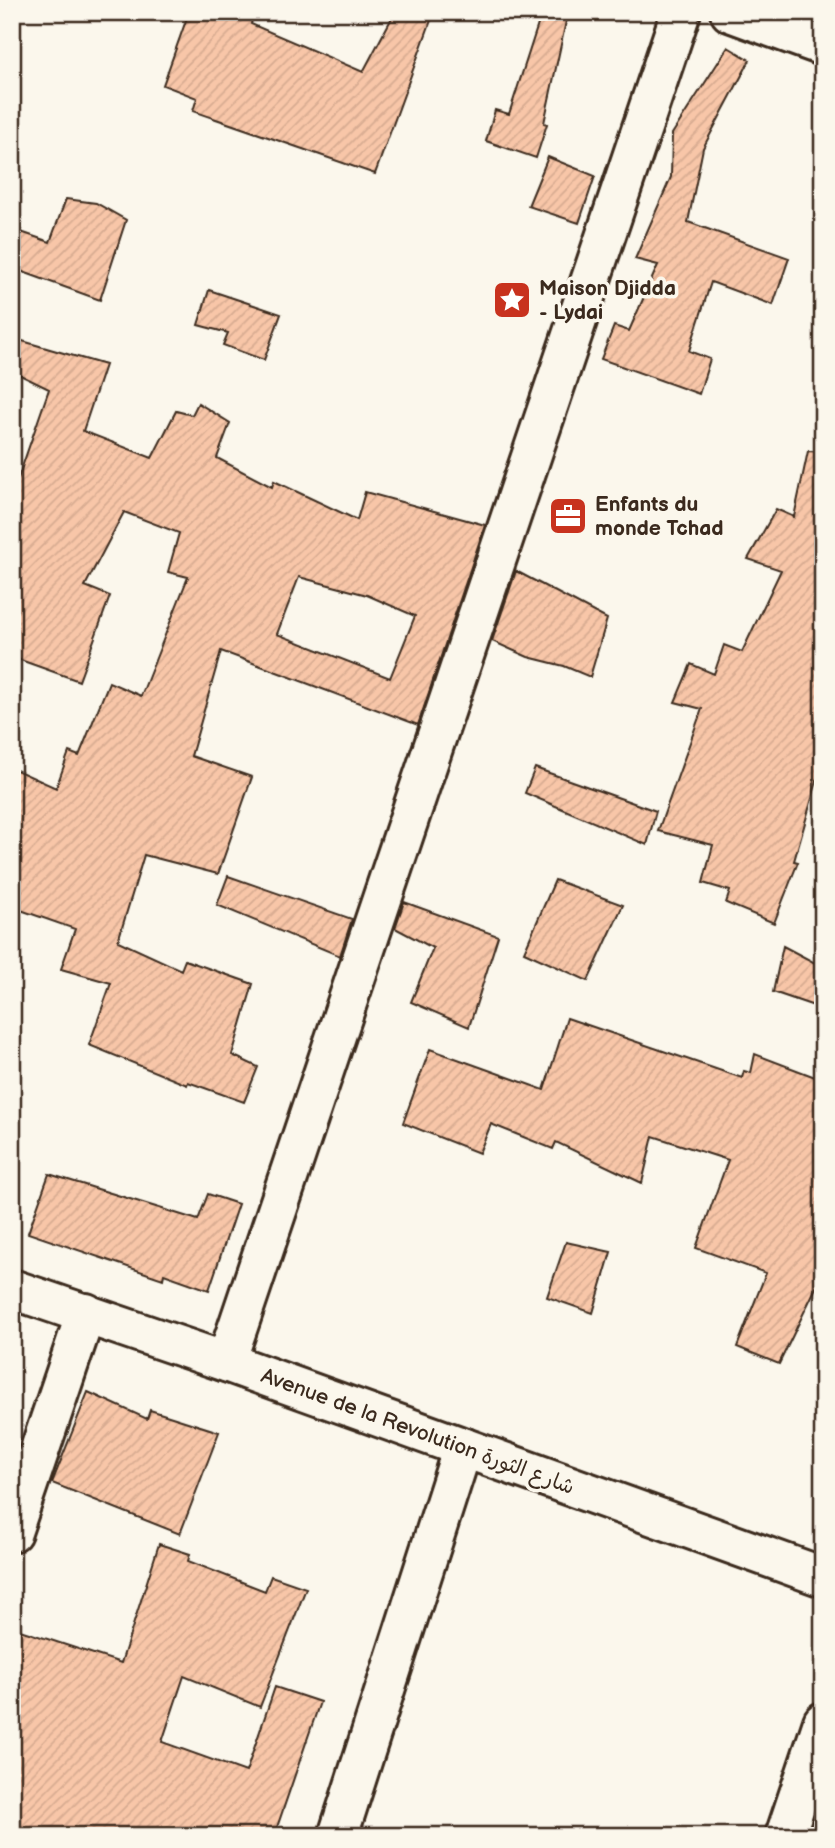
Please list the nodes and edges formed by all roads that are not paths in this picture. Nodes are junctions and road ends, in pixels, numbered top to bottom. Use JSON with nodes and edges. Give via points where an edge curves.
{"nodes":[{"id":1,"x":681,"y":12,"type":"edge"},
{"id":2,"x":730,"y":12,"type":"edge"},
{"id":3,"x":823,"y":46,"type":"edge"},
{"id":4,"x":12,"y":1289,"type":"edge"},
{"id":5,"x":86,"y":1313,"type":"junction"},
{"id":6,"x":226,"y":1362,"type":"junction"},
{"id":7,"x":463,"y":1447,"type":"junction"},
{"id":8,"x":12,"y":1532,"type":"edge"},
{"id":9,"x":823,"y":1577,"type":"edge"},
{"id":10,"x":823,"y":1722,"type":"edge"},
{"id":11,"x":338,"y":1836,"type":"edge"},
{"id":12,"x":785,"y":1836,"type":"edge"}],
"edges":[{"from":1,"to":6,"type":"street"},
{"from":2,"to":3,"type":"street"},
{"from":4,"to":5,"type":"street","name":"Avenue de la Revolution شارع الثورة"},
{"from":5,"to":6,"type":"street","name":"Avenue de la Revolution شارع الثورة"},
{"from":5,"to":8,"type":"street"},
{"from":6,"to":7,"type":"street","name":"Avenue de la Revolution شارع الثورة"},
{"from":7,"to":9,"type":"street","name":"Avenue de la Revolution شارع الثورة"},
{"from":7,"to":11,"type":"street"},
{"from":10,"to":12,"type":"street"}]}
